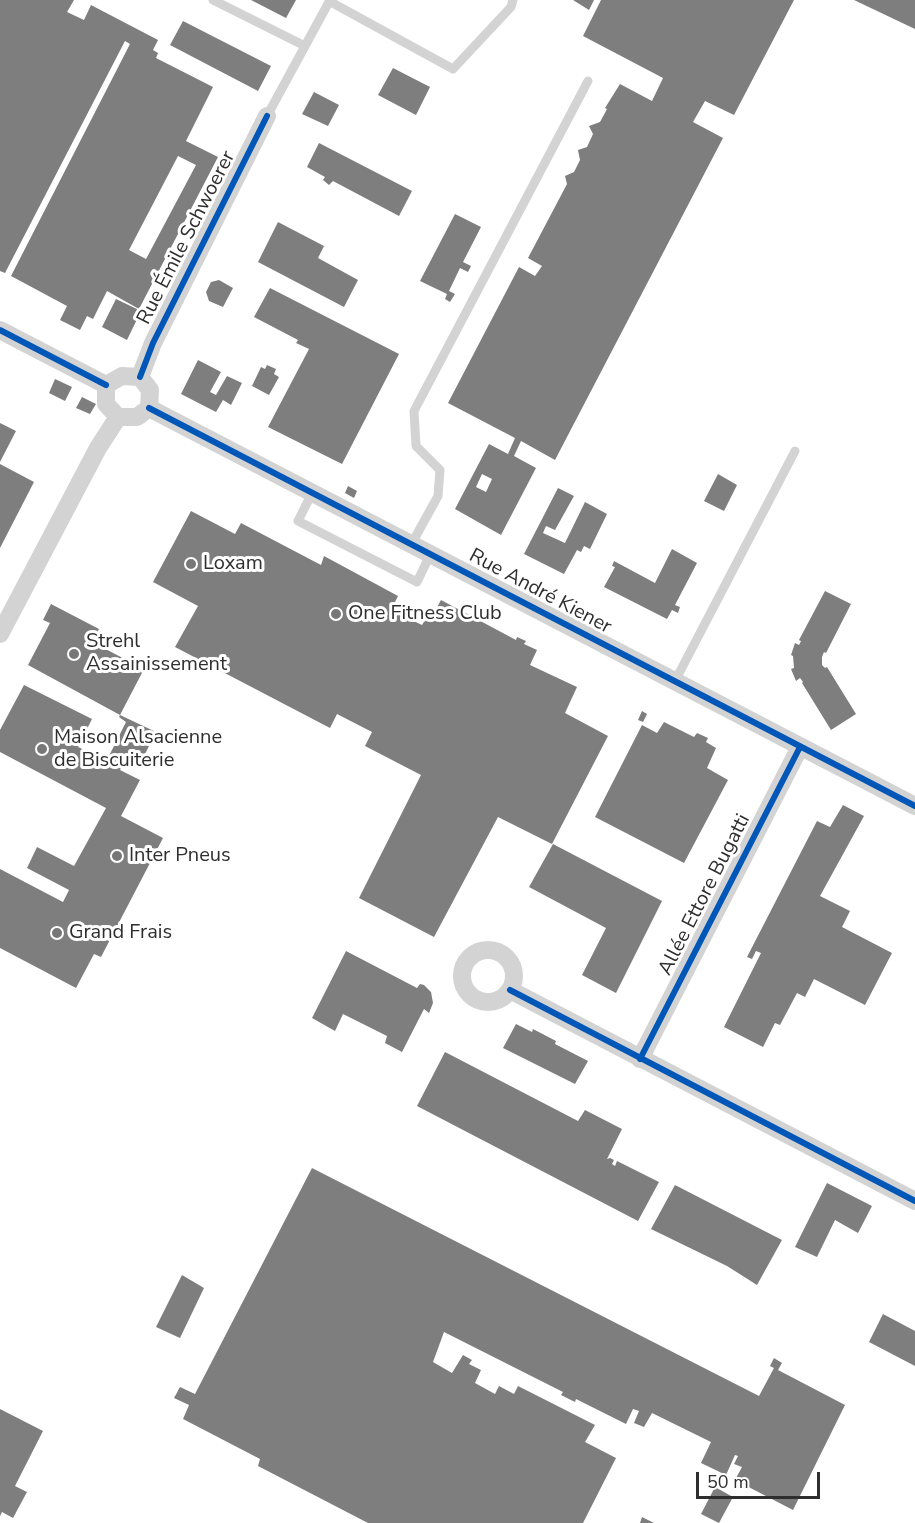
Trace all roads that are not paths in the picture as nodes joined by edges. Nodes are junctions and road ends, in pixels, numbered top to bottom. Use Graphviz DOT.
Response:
graph roads {
  1 [pos="213,0"];
  2 [pos="513,0"];
  3 [pos="329,1"];
  4 [pos="305,45"];
  5 [pos="588,81"];
  6 [pos="267,116"];
  7 [pos="0,330"];
  8 [pos="140,377"];
  9 [pos="106,385"];
  10 [pos="149,408"];
  11 [pos="118,417"];
  12 [pos="795,451"];
  13 [pos="313,491"];
  14 [pos="412,543"];
  15 [pos="431,553"];
  16 [pos="0,634"];
  17 [pos="675,681"];
  18 [pos="800,747"];
  19 [pos="915,806"];
  20 [pos="510,990"];
  21 [pos="640,1059"];
  22 [pos="915,1201"];
  1 -- 4 [label="lane"];
  2 -- 3 [label="lane"];
  3 -- 4 [label="lane"];
  4 -- 6 [label="lane"];
  5 -- 14 [label="lane"];
  6 -- 8 [label="street, Rue Émile Schwoerer"];
  7 -- 9 [label="street"];
  8 -- 9 [label="street"];
  8 -- 10 [label="street"];
  9 -- 11 [label="street"];
  10 -- 11 [label="street"];
  10 -- 13 [label="street, Rue André Kiener"];
  11 -- 16 [label="street"];
  12 -- 17 [label="lane"];
  13 -- 14 [label="street, Rue André Kiener"];
  13 -- 15 [label="lane"];
  14 -- 15 [label="street, Rue André Kiener"];
  15 -- 17 [label="street, Rue André Kiener"];
  17 -- 18 [label="street, Rue André Kiener"];
  18 -- 19 [label="street, Rue André Kiener"];
  18 -- 21 [label="street, Allée Ettore Bugatti"];
  20 -- 21 [label="street"];
  21 -- 22 [label="street"];
}
